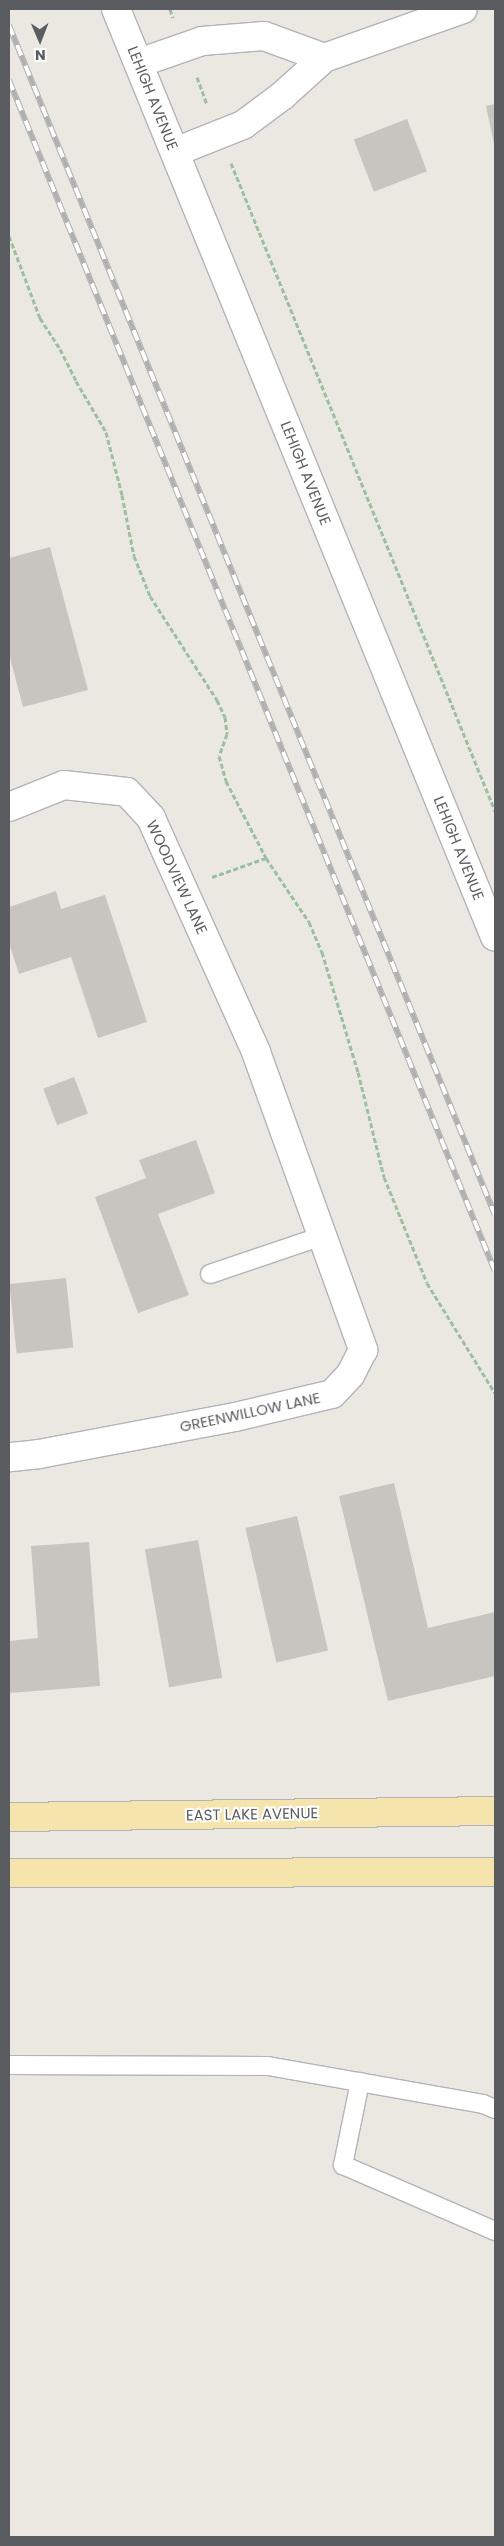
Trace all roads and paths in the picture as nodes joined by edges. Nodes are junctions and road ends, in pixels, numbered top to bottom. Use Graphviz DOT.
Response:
graph roads {
  1 [pos="116,9"];
  2 [pos="170,9"];
  3 [pos="462,9"];
  4 [pos="173,17"];
  5 [pos="324,58"];
  6 [pos="139,63"];
  7 [pos="193,68"];
  8 [pos="210,112"];
  9 [pos="175,152"];
  10 [pos="230,160"];
  11 [pos="9,236"];
  12 [pos="9,807"];
  13 [pos="495,811"];
  14 [pos="266,858"];
  15 [pos="182,888"];
  16 [pos="495,937"];
  17 [pos="256,1052"];
  18 [pos="322,1236"];
  19 [pos="210,1274"];
  20 [pos="495,1393"];
  21 [pos="9,1457"];
  22 [pos="495,1811"];
  23 [pos="9,1817"];
  24 [pos="495,1872"];
  25 [pos="9,1873"];
  26 [pos="9,2065"];
  27 [pos="360,2082"];
  28 [pos="495,2109"];
  29 [pos="495,2231"];
  1 -- 6 [label="street, LEHIGH AVENUE"];
  2 -- 4 [label="path"];
  3 -- 5 [label="street"];
  5 -- 6 [label="street"];
  5 -- 9 [label="street"];
  6 -- 9 [label="street, LEHIGH AVENUE"];
  7 -- 8 [label="path"];
  9 -- 16 [label="street, LEHIGH AVENUE"];
  10 -- 13 [label="path"];
  11 -- 14 [label="path"];
  12 -- 15 [label="street, WOODVIEW LANE"];
  14 -- 15 [label="path"];
  14 -- 20 [label="path"];
  15 -- 17 [label="street, WOODVIEW LANE"];
  17 -- 18 [label="street, GREENWILLOW LANE"];
  18 -- 19 [label="lane"];
  18 -- 21 [label="street, GREENWILLOW LANE"];
  22 -- 23 [label="main road, EAST LAKE AVENUE"];
  24 -- 25 [label="main road"];
  26 -- 27 [label="lane"];
  27 -- 28 [label="lane"];
  27 -- 29 [label="lane"];
}
